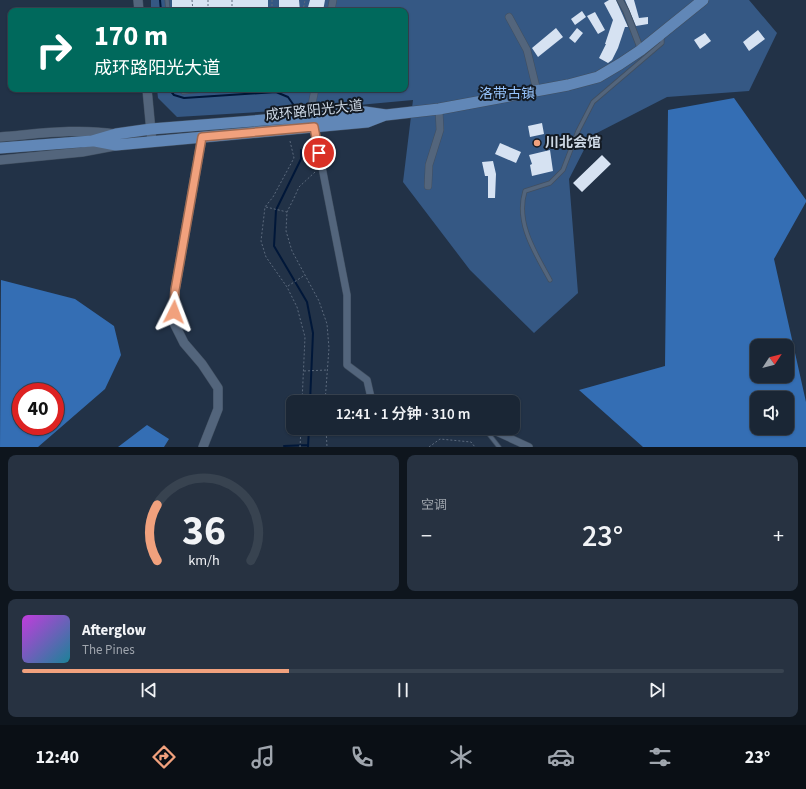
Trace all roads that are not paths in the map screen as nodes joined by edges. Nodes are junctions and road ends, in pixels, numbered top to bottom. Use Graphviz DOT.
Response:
graph roads {
  1 [pos="620,0"];
  2 [pos="703,0"];
  3 [pos="509,17"];
  4 [pos="662,33"];
  5 [pos="641,50"];
  6 [pos="537,91"];
  7 [pos="147,92"];
  8 [pos="314,92"];
  9 [pos="439,109"];
  10 [pos="313,121"];
  11 [pos="151,130"];
  12 [pos="116,134"];
  13 [pos="202,137"];
  14 [pos="0,138"];
  15 [pos="92,141"];
  16 [pos="152,142"];
  17 [pos="116,146"];
  18 [pos="0,148"];
  19 [pos="0,160"];
  20 [pos="428,186"];
  21 [pos="550,280"];
  22 [pos="370,395"];
  23 [pos="490,435"];
  24 [pos="503,435"];
  25 [pos="203,447"];
  26 [pos="499,447"];
  27 [pos="529,447"];
  1 -- 5 [label="street"];
  2 -- 4 [label="main road, 成环路阳光大道"];
  3 -- 6 [label="street"];
  4 -- 5 [label="main road, 成环路阳光大道"];
  4 -- 21 [label="lane"];
  5 -- 6 [label="main road, 成环路阳光大道"];
  6 -- 9 [label="main road, 成环路阳光大道"];
  7 -- 11 [label="street"];
  8 -- 10 [label="street"];
  9 -- 10 [label="main road, 成环路阳光大道"];
  9 -- 20 [label="street"];
  10 -- 11 [label="main road, 成环路阳光大道"];
  10 -- 13 [label="main road, 成环路阳光大道"];
  10 -- 22 [label="street"];
  11 -- 12 [label="main road, 成环路阳光大道"];
  11 -- 16 [label="street"];
  12 -- 14 [label="street"];
  12 -- 15 [label="main road, 成环路阳光大道"];
  13 -- 16 [label="main road, 成环路阳光大道"];
  13 -- 25 [label="street"];
  15 -- 17 [label="main road, 成环路阳光大道"];
  15 -- 18 [label="main road, 成环路阳光大道"];
  16 -- 17 [label="main road, 成环路阳光大道"];
  17 -- 19 [label="street"];
  23 -- 26 [label="lane"];
  24 -- 27 [label="street"];
}
